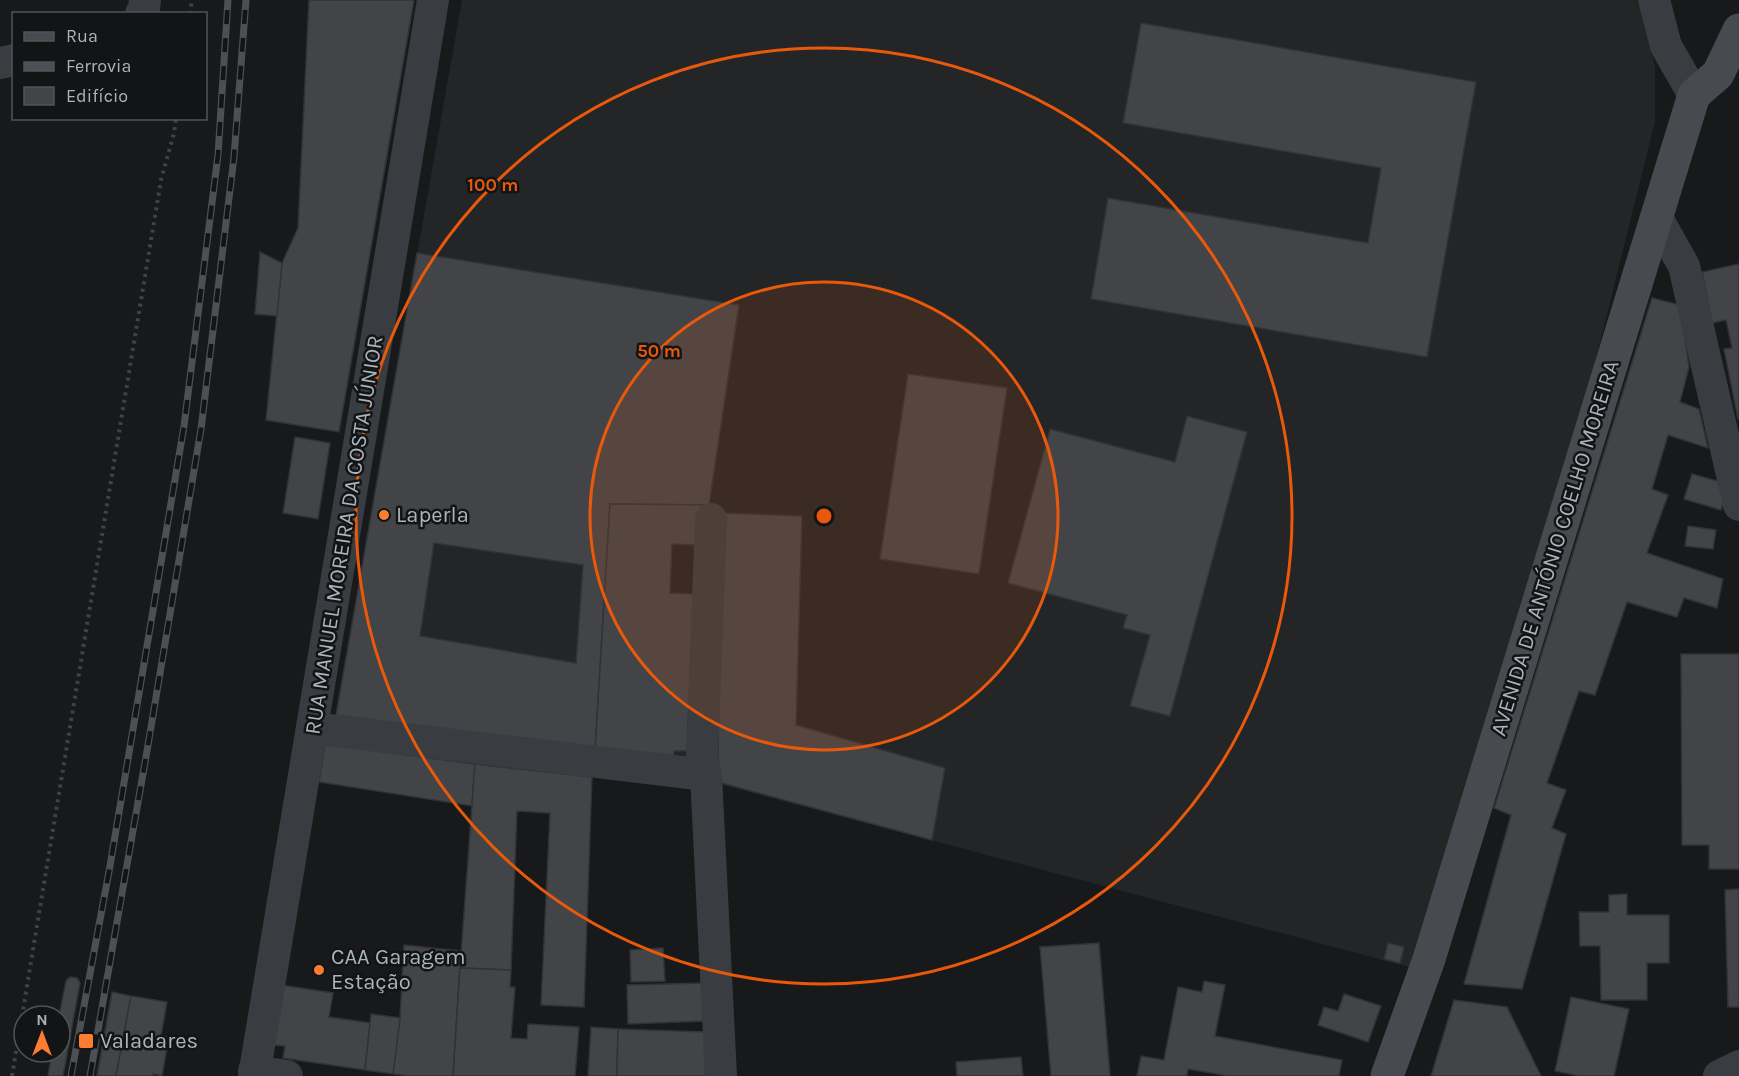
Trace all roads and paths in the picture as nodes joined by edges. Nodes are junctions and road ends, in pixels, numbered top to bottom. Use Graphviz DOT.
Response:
graph roads {
  1 [pos="433,0"];
  2 [pos="1654,0"];
  3 [pos="1739,30"];
  4 [pos="1694,95"];
  5 [pos="176,120"];
  6 [pos="1657,218"];
  7 [pos="1739,505"];
  8 [pos="711,519"];
  9 [pos="312,728"];
  10 [pos="706,775"];
  11 [pos="1739,1066"];
  12 [pos="254,1073"];
  13 [pos="12,1076"];
  14 [pos="287,1076"];
  15 [pos="721,1076"];
  16 [pos="1387,1076"];
  17 [pos="1719,1076"];
  1 -- 9 [label="street, RUA MANUEL MOREIRA DA COSTA JÚNIOR"];
  2 -- 4 [label="street"];
  3 -- 4 [label="main road"];
  4 -- 6 [label="main road, AVENIDA DE ANTÓNIO COELHO MOREIRA"];
  5 -- 13 [label="path"];
  6 -- 7 [label="street"];
  6 -- 16 [label="main road, AVENIDA DE ANTÓNIO COELHO MOREIRA"];
  8 -- 10 [label="street"];
  9 -- 10 [label="street"];
  9 -- 12 [label="street, RUA MANUEL MOREIRA DA COSTA JÚNIOR"];
  10 -- 15 [label="street"];
  11 -- 17 [label="street"];
  12 -- 14 [label="street"];
}
